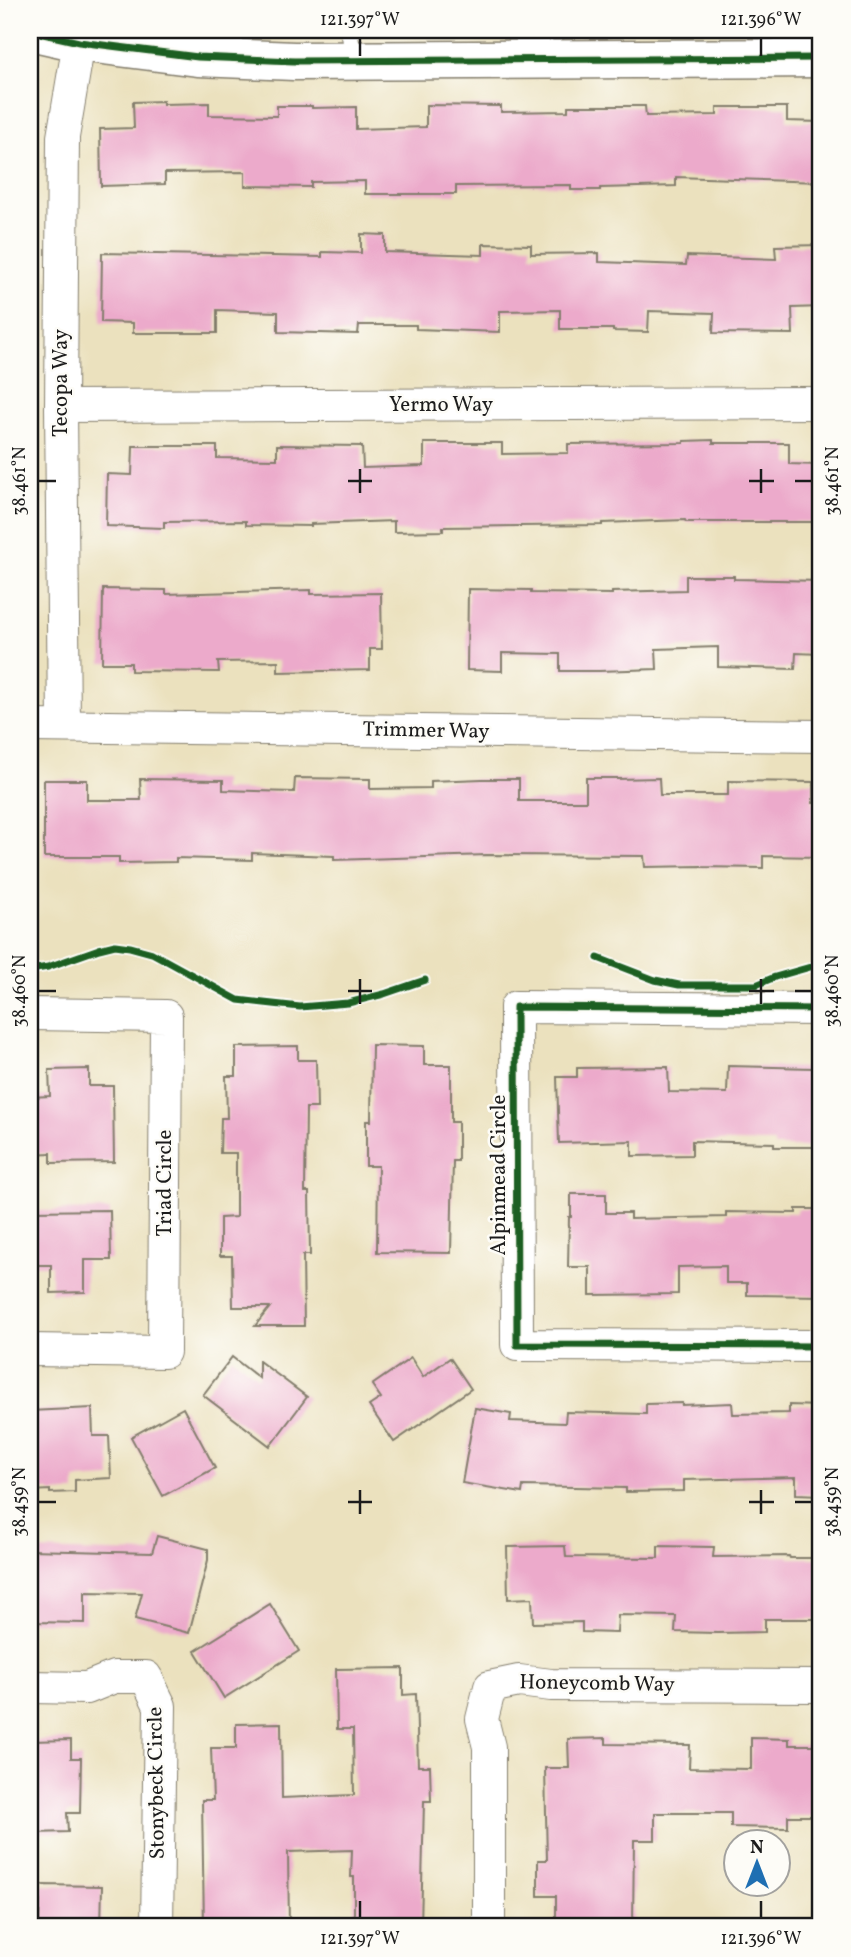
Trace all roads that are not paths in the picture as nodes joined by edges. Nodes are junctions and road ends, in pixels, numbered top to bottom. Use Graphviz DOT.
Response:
graph roads {
  1 [pos="30,31"];
  2 [pos="79,42"];
  3 [pos="351,45"];
  4 [pos="821,58"];
  5 [pos="821,403"];
  6 [pos="61,406"];
  7 [pos="30,726"];
  8 [pos="64,726"];
  9 [pos="821,736"];
  10 [pos="821,1009"];
  11 [pos="30,1014"];
  12 [pos="821,1346"];
  13 [pos="30,1350"];
  14 [pos="821,1686"];
  15 [pos="30,1687"];
  16 [pos="157,1927"];
  17 [pos="489,1927"];
  1 -- 2 [label="street"];
  2 -- 3 [label="street"];
  2 -- 6 [label="street, Tecopa Way"];
  3 -- 4 [label="street"];
  5 -- 6 [label="street, Yermo Way"];
  6 -- 8 [label="street, Tecopa Way"];
  7 -- 8 [label="street, Trimmer Way"];
  8 -- 9 [label="street, Trimmer Way"];
  10 -- 12 [label="street, Alpinmead Circle"];
  11 -- 13 [label="street, Triad Circle"];
  14 -- 17 [label="street, Honeycomb Way"];
  15 -- 16 [label="street, Stonybeck Circle"];
}
